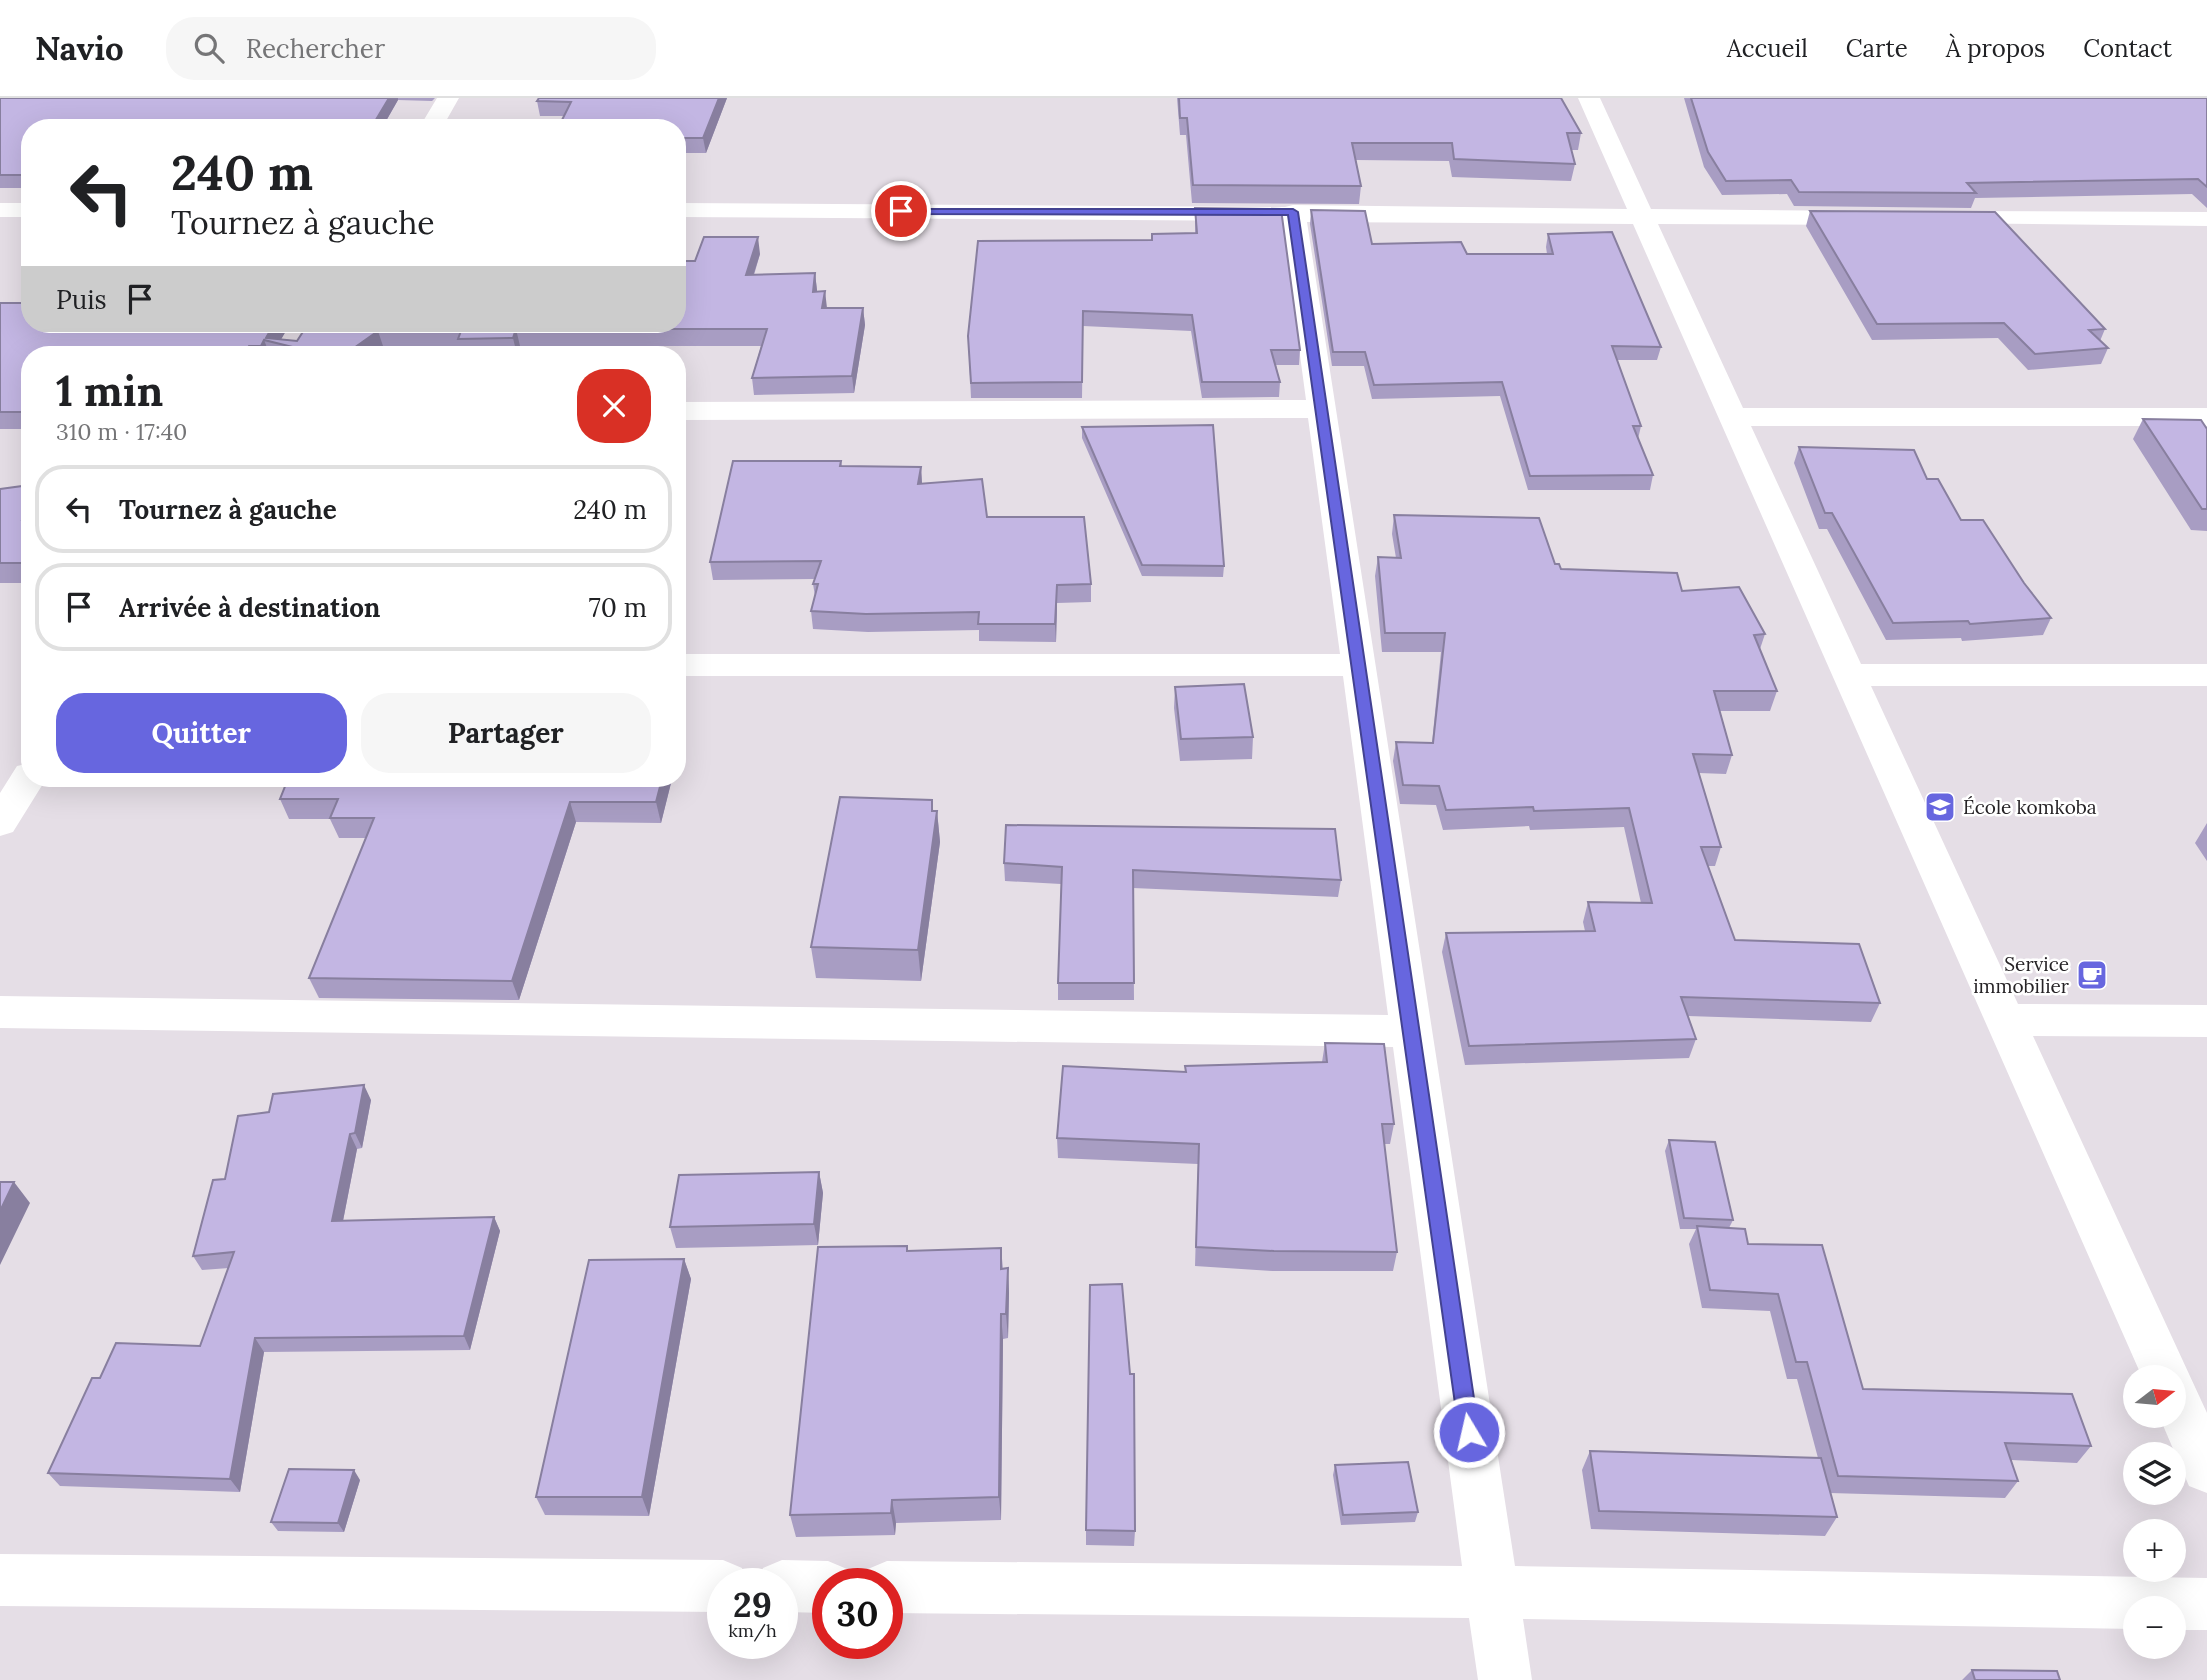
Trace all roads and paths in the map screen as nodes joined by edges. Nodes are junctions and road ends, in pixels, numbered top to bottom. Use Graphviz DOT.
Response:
graph roads {
  1 [pos="448,98"];
  2 [pos="1589,98"];
  3 [pos="435,119"];
  4 [pos="0,210"];
  5 [pos="21,210"];
  6 [pos="686,210"];
  7 [pos="1293,212"];
  8 [pos="1643,217"];
  9 [pos="1891,218"];
  10 [pos="1932,218"];
  11 [pos="2207,219"];
  12 [pos="1321,410"];
  13 [pos="686,411"];
  14 [pos="1733,417"];
  15 [pos="2207,417"];
  16 [pos="686,665"];
  17 [pos="1358,665"];
  18 [pos="1849,675"];
  19 [pos="2207,676"];
  20 [pos="22,787"];
  21 [pos="0,823"];
  22 [pos="0,1012"];
  23 [pos="2005,1020"];
  24 [pos="2207,1021"];
  25 [pos="1410,1031"];
  26 [pos="2161,1365"];
  27 [pos="2186,1421"];
  28 [pos="2207,1469"];
  29 [pos="0,1580"];
  30 [pos="707,1586"];
  31 [pos="903,1587"];
  32 [pos="1492,1592"];
  33 [pos="2207,1604"];
  34 [pos="1505,1680"];
  1 -- 3 [label="street"];
  2 -- 8 [label="street"];
  4 -- 5 [label="street"];
  6 -- 7 [label="street"];
  7 -- 8 [label="street"];
  7 -- 12 [label="street"];
  8 -- 9 [label="street"];
  8 -- 14 [label="street"];
  10 -- 11 [label="street"];
  12 -- 13 [label="street"];
  12 -- 17 [label="street"];
  14 -- 15 [label="street"];
  14 -- 18 [label="street"];
  16 -- 17 [label="street"];
  17 -- 25 [label="street"];
  18 -- 19 [label="street"];
  18 -- 23 [label="street"];
  20 -- 21 [label="street"];
  22 -- 25 [label="street"];
  23 -- 24 [label="street"];
  23 -- 26 [label="street"];
  25 -- 32 [label="street"];
  27 -- 28 [label="street"];
  29 -- 30 [label="street"];
  31 -- 32 [label="street"];
  32 -- 33 [label="street"];
  32 -- 34 [label="street"];
}
